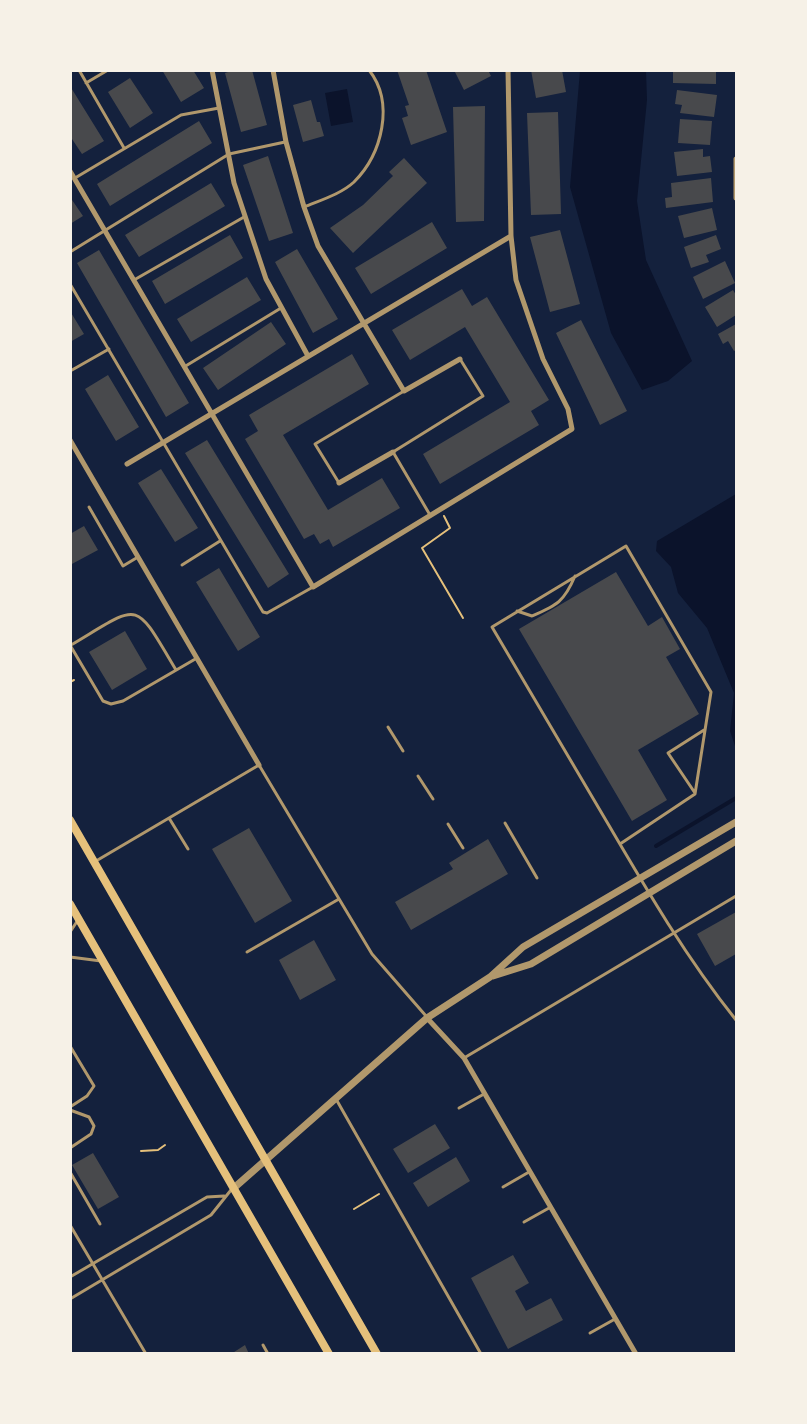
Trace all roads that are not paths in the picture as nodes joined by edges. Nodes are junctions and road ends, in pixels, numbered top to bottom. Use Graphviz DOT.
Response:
graph roads {
  1 [pos="79,70"];
  2 [pos="108,70"];
  3 [pos="212,70"];
  4 [pos="273,70"];
  5 [pos="369,70"];
  6 [pos="508,70"];
  7 [pos="86,83"];
  8 [pos="219,108"];
  9 [pos="286,142"];
  10 [pos="124,148"];
  11 [pos="229,154"];
  12 [pos="736,159"];
  13 [pos="70,171"];
  14 [pos="75,178"];
  15 [pos="736,198"];
  16 [pos="304,207"];
  17 [pos="245,217"];
  18 [pos="106,231"];
  19 [pos="511,236"];
  20 [pos="70,252"];
  21 [pos="134,280"];
  22 [pos="70,284"];
  23 [pos="282,307"];
  24 [pos="363,323"];
  25 [pos="109,349"];
  26 [pos="308,356"];
  27 [pos="460,359"];
  28 [pos="184,368"];
  29 [pos="72,370"];
  30 [pos="404,391"];
  31 [pos="210,414"];
  32 [pos="70,440"];
  33 [pos="162,442"];
  34 [pos="393,452"];
  35 [pos="128,464"];
  36 [pos="339,483"];
  37 [pos="89,507"];
  38 [pos="430,515"];
  39 [pos="220,541"];
  40 [pos="138,557"];
  41 [pos="182,565"];
  42 [pos="576,574"];
  43 [pos="313,587"];
  44 [pos="516,611"];
  45 [pos="70,645"];
  46 [pos="197,658"];
  47 [pos="176,670"];
  48 [pos="388,727"];
  49 [pos="704,730"];
  50 [pos="403,751"];
  51 [pos="259,765"];
  52 [pos="418,776"];
  53 [pos="695,794"];
  54 [pos="433,799"];
  55 [pos="170,818"];
  56 [pos="70,820"];
  57 [pos="736,822"];
  58 [pos="448,824"];
  59 [pos="505,824"];
  60 [pos="736,841"];
  61 [pos="620,844"];
  62 [pos="463,848"];
  63 [pos="188,849"];
  64 [pos="95,862"];
  65 [pos="537,878"];
  66 [pos="640,878"];
  67 [pos="648,892"];
  68 [pos="736,896"];
  69 [pos="339,899"];
  70 [pos="70,904"];
  71 [pos="79,918"];
  72 [pos="70,932"];
  73 [pos="672,933"];
  74 [pos="247,952"];
  75 [pos="70,957"];
  76 [pos="105,962"];
  77 [pos="490,977"];
  78 [pos="427,1018"];
  79 [pos="736,1020"];
  80 [pos="70,1046"];
  81 [pos="464,1058"];
  82 [pos="484,1094"];
  83 [pos="336,1099"];
  84 [pos="70,1108"];
  85 [pos="459,1108"];
  86 [pos="70,1148"];
  87 [pos="266,1159"];
  88 [pos="70,1172"];
  89 [pos="529,1172"];
  90 [pos="503,1186"];
  91 [pos="235,1187"];
  92 [pos="224,1196"];
  93 [pos="549,1208"];
  94 [pos="524,1222"];
  95 [pos="100,1224"];
  96 [pos="70,1226"];
  97 [pos="93,1263"];
  98 [pos="70,1277"];
  99 [pos="103,1280"];
  100 [pos="70,1299"];
  101 [pos="615,1319"];
  102 [pos="590,1333"];
  103 [pos="263,1345"];
  104 [pos="146,1353"];
  105 [pos="268,1353"];
  106 [pos="329,1353"];
  107 [pos="377,1353"];
  108 [pos="481,1353"];
  109 [pos="636,1353"];
  1 -- 7 [label="lane"];
  2 -- 7 [label="lane"];
  3 -- 8 [label="street"];
  4 -- 9 [label="street"];
  5 -- 16 [label="lane"];
  6 -- 19 [label="street"];
  7 -- 10 [label="lane"];
  8 -- 10 [label="lane"];
  8 -- 11 [label="street"];
  9 -- 11 [label="lane"];
  9 -- 16 [label="street"];
  10 -- 14 [label="lane"];
  11 -- 17 [label="street"];
  11 -- 18 [label="lane"];
  12 -- 15 [label="street"];
  13 -- 14 [label="street"];
  14 -- 18 [label="street"];
  16 -- 24 [label="street"];
  17 -- 21 [label="lane"];
  17 -- 23 [label="street"];
  18 -- 20 [label="lane"];
  18 -- 21 [label="street"];
  19 -- 24 [label="street"];
  19 -- 38 [label="street"];
  21 -- 28 [label="street"];
  22 -- 25 [label="lane"];
  23 -- 26 [label="street"];
  23 -- 28 [label="lane"];
  24 -- 26 [label="street"];
  24 -- 30 [label="street"];
  25 -- 29 [label="lane"];
  25 -- 33 [label="lane"];
  26 -- 31 [label="street"];
  27 -- 30 [label="street"];
  27 -- 34 [label="lane"];
  28 -- 31 [label="street"];
  30 -- 36 [label="lane"];
  31 -- 33 [label="street"];
  31 -- 43 [label="street"];
  32 -- 40 [label="street"];
  33 -- 35 [label="street"];
  33 -- 39 [label="lane"];
  34 -- 36 [label="street"];
  34 -- 38 [label="lane"];
  37 -- 40 [label="lane"];
  38 -- 43 [label="street"];
  39 -- 41 [label="lane"];
  39 -- 43 [label="lane"];
  40 -- 46 [label="street"];
  42 -- 44 [label="lane"];
  42 -- 44 [label="lane"];
  42 -- 49 [label="lane"];
  44 -- 61 [label="lane"];
  45 -- 47 [label="lane"];
  45 -- 47 [label="lane"];
  46 -- 47 [label="lane"];
  46 -- 51 [label="street"];
  48 -- 50 [label="lane"];
  49 -- 53 [label="lane"];
  49 -- 53 [label="lane"];
  51 -- 55 [label="lane"];
  51 -- 69 [label="lane"];
  52 -- 54 [label="lane"];
  53 -- 61 [label="lane"];
  55 -- 63 [label="lane"];
  55 -- 64 [label="lane"];
  56 -- 64 [label="main road"];
  57 -- 66 [label="street"];
  58 -- 62 [label="lane"];
  59 -- 65 [label="lane"];
  60 -- 67 [label="street"];
  61 -- 66 [label="lane"];
  64 -- 87 [label="main road"];
  66 -- 67 [label="lane"];
  66 -- 77 [label="street"];
  67 -- 73 [label="lane"];
  67 -- 77 [label="street"];
  68 -- 73 [label="lane"];
  69 -- 74 [label="lane"];
  69 -- 78 [label="lane"];
  70 -- 71 [label="main road"];
  71 -- 72 [label="lane"];
  71 -- 76 [label="main road"];
  73 -- 79 [label="lane"];
  73 -- 81 [label="lane"];
  75 -- 76 [label="lane"];
  76 -- 91 [label="main road"];
  77 -- 78 [label="street"];
  78 -- 81 [label="street"];
  78 -- 83 [label="street"];
  80 -- 84 [label="lane"];
  81 -- 82 [label="street"];
  82 -- 85 [label="lane"];
  82 -- 89 [label="street"];
  83 -- 87 [label="street"];
  83 -- 108 [label="lane"];
  84 -- 86 [label="lane"];
  87 -- 91 [label="street"];
  87 -- 107 [label="main road"];
  88 -- 95 [label="lane"];
  89 -- 90 [label="lane"];
  89 -- 93 [label="street"];
  91 -- 92 [label="lane"];
  91 -- 106 [label="main road"];
  92 -- 97 [label="lane"];
  92 -- 99 [label="lane"];
  93 -- 94 [label="lane"];
  93 -- 101 [label="street"];
  96 -- 97 [label="lane"];
  97 -- 98 [label="lane"];
  97 -- 99 [label="lane"];
  99 -- 100 [label="lane"];
  99 -- 104 [label="lane"];
  101 -- 102 [label="lane"];
  101 -- 109 [label="street"];
  103 -- 105 [label="lane"];
}
